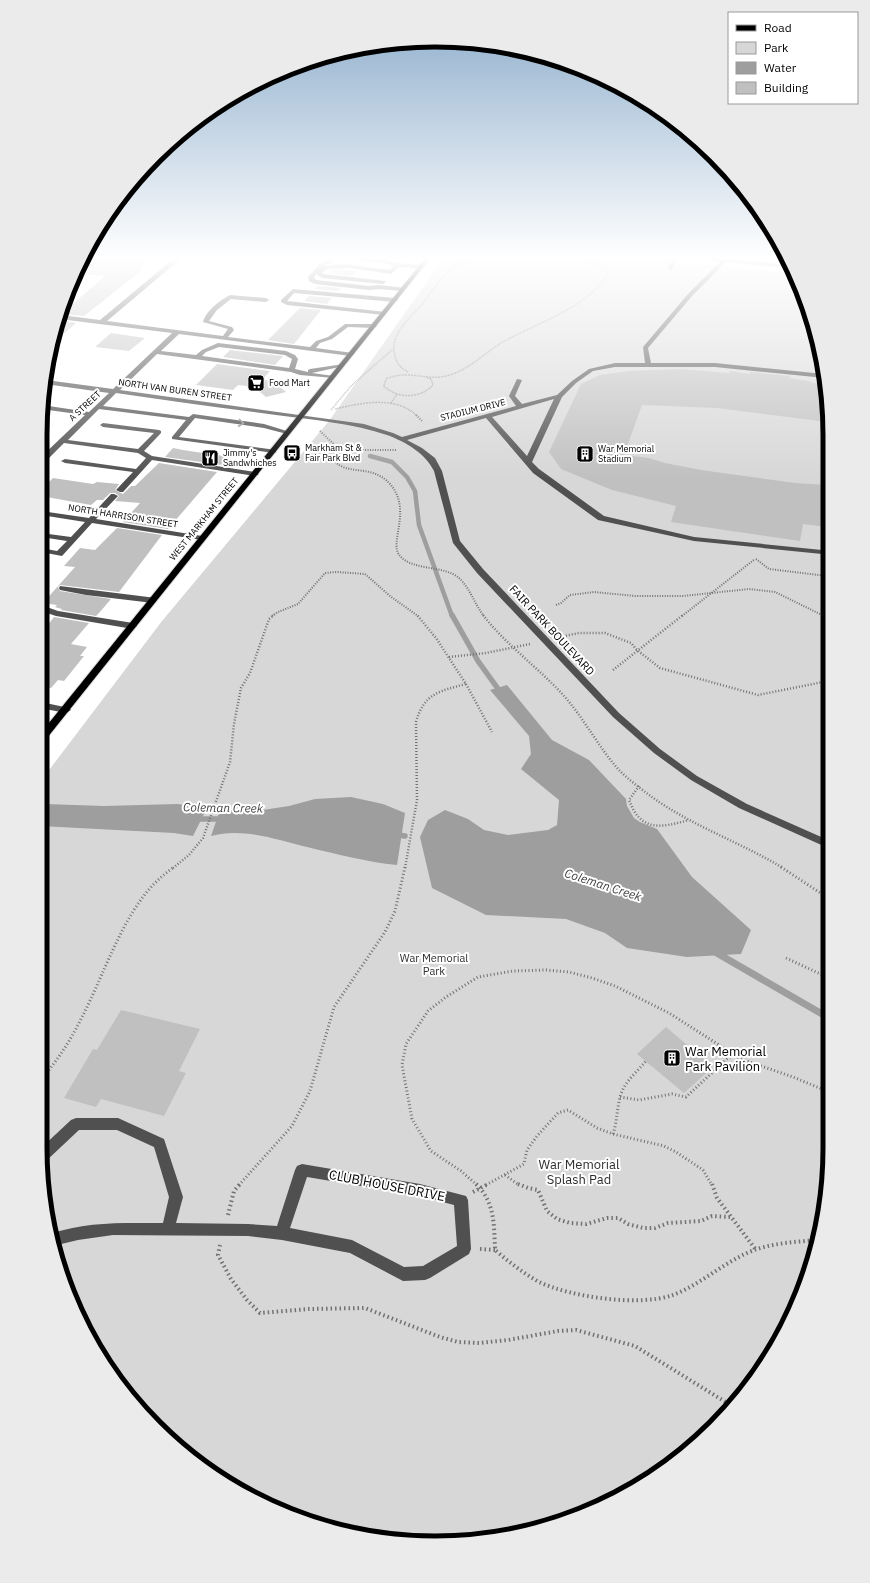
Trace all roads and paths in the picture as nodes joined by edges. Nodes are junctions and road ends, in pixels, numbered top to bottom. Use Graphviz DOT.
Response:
graph roads {
  1 [pos="161,330"];
  2 [pos="231,330"];
  3 [pos="341,330"];
  4 [pos="371,330"];
  5 [pos="400,330"];
  6 [pos="526,330"];
  7 [pos="660,330"];
  8 [pos="177,332"];
  9 [pos="224,338"];
  10 [pos="394,348"];
  11 [pos="312,349"];
  12 [pos="156,352"];
  13 [pos="351,354"];
  14 [pos="197,358"];
  15 [pos="648,364"];
  16 [pos="342,365"];
  17 [pos="292,370"];
  18 [pos="300,373"];
  19 [pos="412,374"];
  20 [pos="819,375"];
  21 [pos="332,377"];
  22 [pos="426,377"];
  23 [pos="519,380"];
  24 [pos="50,383"];
  25 [pos="114,391"];
  26 [pos="397,394"];
  27 [pos="559,396"];
  28 [pos="391,403"];
  29 [pos="213,405"];
  30 [pos="97,407"];
  31 [pos="520,407"];
  32 [pos="48,408"];
  33 [pos="91,414"];
  34 [pos="487,415"];
  35 [pos="302,416"];
  36 [pos="202,418"];
  37 [pos="191,419"];
  38 [pos="103,425"];
  39 [pos="427,426"];
  40 [pos="316,427"];
  41 [pos="287,432"];
  42 [pos="401,439"];
  43 [pos="62,441"];
  44 [pos="340,450"];
  45 [pos="140,451"];
  46 [pos="274,451"];
  47 [pos="402,451"];
  48 [pos="47,455"];
  49 [pos="150,458"];
  50 [pos="65,461"];
  51 [pos="528,462"];
  52 [pos="138,472"];
  53 [pos="255,474"];
  54 [pos="120,490"];
  55 [pos="114,496"];
  56 [pos="47,514"];
  57 [pos="91,521"];
  58 [pos="47,536"];
  59 [pos="202,538"];
  60 [pos="73,540"];
  61 [pos="47,551"];
  62 [pos="823,552"];
  63 [pos="751,555"];
  64 [pos="755,559"];
  65 [pos="823,576"];
  66 [pos="63,588"];
  67 [pos="712,593"];
  68 [pos="153,600"];
  69 [pos="556,605"];
  70 [pos="47,610"];
  71 [pos="823,616"];
  72 [pos="133,626"];
  73 [pos="560,637"];
  74 [pos="533,644"];
  75 [pos="511,648"];
  76 [pos="637,650"];
  77 [pos="449,657"];
  78 [pos="613,670"];
  79 [pos="823,682"];
  80 [pos="466,684"];
  81 [pos="47,706"];
  82 [pos="66,710"];
  83 [pos="492,732"];
  84 [pos="47,733"];
  85 [pos="639,786"];
  86 [pos="689,820"];
  87 [pos="823,842"];
  88 [pos="823,895"];
  89 [pos="786,958"];
  90 [pos="823,976"];
  91 [pos="734,1055"];
  92 [pos="646,1062"];
  93 [pos="47,1071"];
  94 [pos="823,1090"];
  95 [pos="620,1096"];
  96 [pos="613,1134"];
  97 [pos="47,1151"];
  98 [pos="505,1175"];
  99 [pos="480,1188"];
  100 [pos="730,1217"];
  101 [pos="168,1229"];
  102 [pos="224,1230"];
  103 [pos="282,1233"];
  104 [pos="58,1238"];
  105 [pos="812,1241"];
  106 [pos="756,1250"];
  107 [pos="728,1403"];
  1 -- 8 [label="street"];
  2 -- 9 [label="street"];
  3 -- 11 [label="street"];
  4 -- 13 [label="main road, WEST MARKHAM STREET"];
  5 -- 10 [label="path"];
  6 -- 22 [label="path"];
  7 -- 15 [label="street"];
  8 -- 9 [label="street"];
  8 -- 12 [label="street, A STREET"];
  9 -- 11 [label="street"];
  10 -- 19 [label="path"];
  10 -- 28 [label="path"];
  11 -- 13 [label="street"];
  12 -- 14 [label="street"];
  12 -- 25 [label="street, A STREET"];
  13 -- 16 [label="main road, WEST MARKHAM STREET"];
  14 -- 17 [label="street"];
  14 -- 17 [label="street"];
  15 -- 20 [label="street"];
  15 -- 27 [label="street"];
  16 -- 18 [label="street"];
  16 -- 21 [label="main road, WEST MARKHAM STREET"];
  17 -- 18 [label="street"];
  18 -- 21 [label="street"];
  19 -- 22 [label="path"];
  19 -- 26 [label="path"];
  21 -- 35 [label="main road, WEST MARKHAM STREET"];
  22 -- 26 [label="path"];
  23 -- 31 [label="street, STADIUM DRIVE"];
  24 -- 25 [label="street, NORTH VAN BUREN STREET"];
  25 -- 29 [label="street, NORTH VAN BUREN STREET"];
  25 -- 30 [label="street, A STREET"];
  26 -- 28 [label="path"];
  27 -- 31 [label="street"];
  27 -- 51 [label="street"];
  28 -- 39 [label="path"];
  29 -- 35 [label="street, NORTH VAN BUREN STREET"];
  29 -- 36 [label="street"];
  30 -- 33 [label="street, A STREET"];
  30 -- 37 [label="street"];
  31 -- 34 [label="street, STADIUM DRIVE"];
  32 -- 33 [label="street"];
  33 -- 43 [label="street, A STREET"];
  34 -- 42 [label="street, STADIUM DRIVE"];
  34 -- 51 [label="street"];
  35 -- 41 [label="main road, WEST MARKHAM STREET"];
  35 -- 42 [label="street, FAIR PARK BOULEVARD"];
  36 -- 37 [label="street"];
  36 -- 41 [label="street, one-way"];
  37 -- 46 [label="street"];
  38 -- 45 [label="street"];
  40 -- 44 [label="path"];
  41 -- 46 [label="main road, WEST MARKHAM STREET"];
  42 -- 87 [label="street, FAIR PARK BOULEVARD"];
  43 -- 45 [label="street"];
  43 -- 48 [label="street, A STREET"];
  44 -- 47 [label="path"];
  44 -- 75 [label="path"];
  45 -- 49 [label="street"];
  46 -- 53 [label="main road, WEST MARKHAM STREET"];
  49 -- 52 [label="street"];
  49 -- 53 [label="street"];
  50 -- 52 [label="street"];
  51 -- 62 [label="street"];
  52 -- 54 [label="street"];
  53 -- 59 [label="main road, WEST MARKHAM STREET"];
  55 -- 57 [label="street"];
  56 -- 57 [label="street, NORTH HARRISON STREET"];
  57 -- 59 [label="street, NORTH HARRISON STREET"];
  57 -- 60 [label="street"];
  58 -- 60 [label="street"];
  59 -- 68 [label="main road, WEST MARKHAM STREET"];
  60 -- 61 [label="street"];
  63 -- 64 [label="path"];
  64 -- 65 [label="path"];
  64 -- 67 [label="path"];
  66 -- 68 [label="street"];
  67 -- 69 [label="path"];
  67 -- 71 [label="path"];
  67 -- 76 [label="path"];
  68 -- 72 [label="main road, WEST MARKHAM STREET"];
  70 -- 72 [label="street"];
  72 -- 82 [label="main road, WEST MARKHAM STREET"];
  73 -- 76 [label="path"];
  74 -- 75 [label="path"];
  75 -- 77 [label="path"];
  75 -- 85 [label="path"];
  76 -- 78 [label="path"];
  76 -- 79 [label="path"];
  77 -- 80 [label="path"];
  77 -- 93 [label="path"];
  80 -- 83 [label="path"];
  80 -- 102 [label="path"];
  81 -- 82 [label="street"];
  82 -- 84 [label="main road, WEST MARKHAM STREET"];
  85 -- 86 [label="path"];
  85 -- 86 [label="path"];
  86 -- 88 [label="path"];
  89 -- 90 [label="path"];
  91 -- 94 [label="path"];
  91 -- 95 [label="path"];
  91 -- 99 [label="path"];
  92 -- 95 [label="path"];
  95 -- 96 [label="path"];
  96 -- 98 [label="path"];
  96 -- 100 [label="path"];
  97 -- 101 [label="street"];
  98 -- 99 [label="path"];
  98 -- 100 [label="path"];
  99 -- 106 [label="path"];
  100 -- 106 [label="path"];
  101 -- 102 [label="street, CLUB HOUSE DRIVE"];
  101 -- 104 [label="street, CLUB HOUSE DRIVE"];
  102 -- 103 [label="street, CLUB HOUSE DRIVE"];
  102 -- 107 [label="path"];
  103 -- 103 [label="street, CLUB HOUSE DRIVE"];
  105 -- 106 [label="path"];
}
